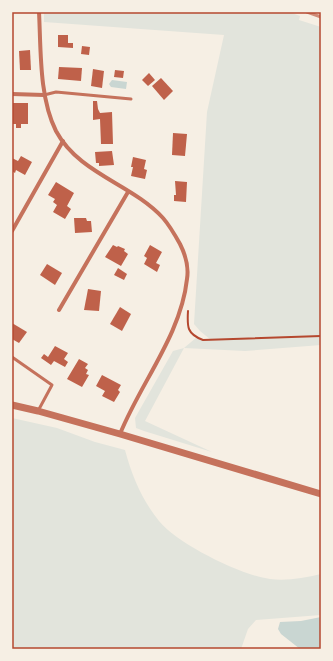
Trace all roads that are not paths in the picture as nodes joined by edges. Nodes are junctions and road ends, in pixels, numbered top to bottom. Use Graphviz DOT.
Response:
graph roads {
  1 [pos="39,12"];
  2 [pos="12,94"];
  3 [pos="44,94"];
  4 [pos="132,99"];
  5 [pos="63,141"];
  6 [pos="128,192"];
  7 [pos="12,231"];
  8 [pos="59,310"];
  9 [pos="12,357"];
  10 [pos="12,405"];
  11 [pos="38,411"];
  12 [pos="120,434"];
  13 [pos="321,494"];
  1 -- 3 [label="street"];
  2 -- 3 [label="street"];
  3 -- 4 [label="lane"];
  3 -- 5 [label="street"];
  5 -- 6 [label="street"];
  5 -- 7 [label="street"];
  6 -- 8 [label="street"];
  6 -- 12 [label="street"];
  9 -- 11 [label="lane"];
  10 -- 11 [label="street"];
  11 -- 12 [label="street"];
  12 -- 13 [label="street"];
}
